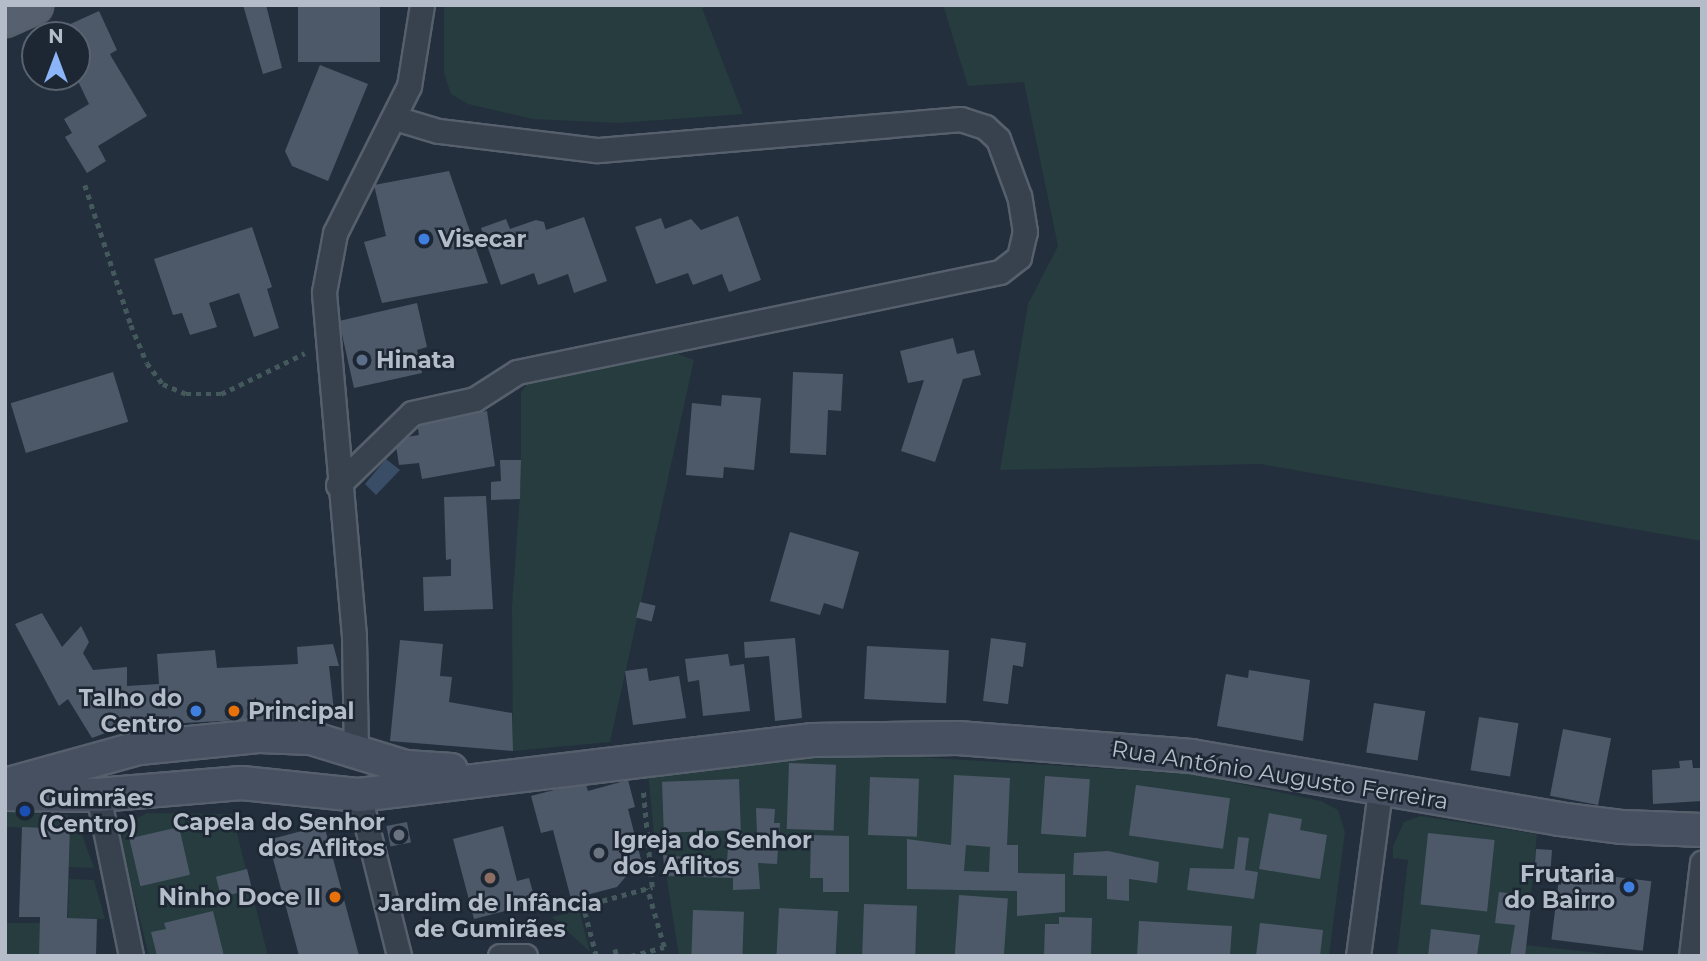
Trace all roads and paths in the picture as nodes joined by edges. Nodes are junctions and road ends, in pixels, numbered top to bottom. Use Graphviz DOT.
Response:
graph roads {
  1 [pos="34,5"];
  2 [pos="422,5"];
  3 [pos="5,18"];
  4 [pos="395,118"];
  5 [pos="85,185"];
  6 [pos="327,350"];
  7 [pos="338,485"];
  8 [pos="356,753"];
  9 [pos="92,761"];
  10 [pos="640,761"];
  11 [pos="565,771"];
  12 [pos="5,785"];
  13 [pos="1380,791"];
  14 [pos="5,794"];
  15 [pos="98,795"];
  16 [pos="350,795"];
  17 [pos="1702,830"];
  18 [pos="1702,863"];
  19 [pos="648,888"];
  20 [pos="615,949"];
  21 [pos="131,956"];
  22 [pos="399,956"];
  23 [pos="500,956"];
  24 [pos="525,956"];
  25 [pos="596,956"];
  26 [pos="617,956"];
  27 [pos="631,956"];
  28 [pos="1358,956"];
  29 [pos="1691,956"];
  1 -- 3 [label="main road"];
  2 -- 4 [label="street"];
  4 -- 6 [label="street"];
  4 -- 7 [label="street"];
  5 -- 6 [label="path"];
  6 -- 7 [label="street"];
  7 -- 8 [label="street"];
  8 -- 9 [label="street, Rua António Augusto Ferreira"];
  8 -- 11 [label="street, Rua António Augusto Ferreira"];
  8 -- 16 [label="street"];
  9 -- 12 [label="street, Rua António Augusto Ferreira"];
  9 -- 15 [label="street"];
  10 -- 11 [label="street, Rua António Augusto Ferreira"];
  10 -- 13 [label="street, Rua António Augusto Ferreira"];
  10 -- 19 [label="path"];
  11 -- 16 [label="street, Rua António Augusto Ferreira"];
  13 -- 17 [label="street, Rua António Augusto Ferreira"];
  13 -- 28 [label="street"];
  14 -- 15 [label="street, Rua António Augusto Ferreira"];
  15 -- 16 [label="street, Rua António Augusto Ferreira"];
  15 -- 21 [label="street"];
  16 -- 22 [label="street"];
  18 -- 29 [label="street"];
  19 -- 25 [label="path"];
  19 -- 27 [label="path"];
  20 -- 26 [label="path"];
  23 -- 24 [label="street"];
}
